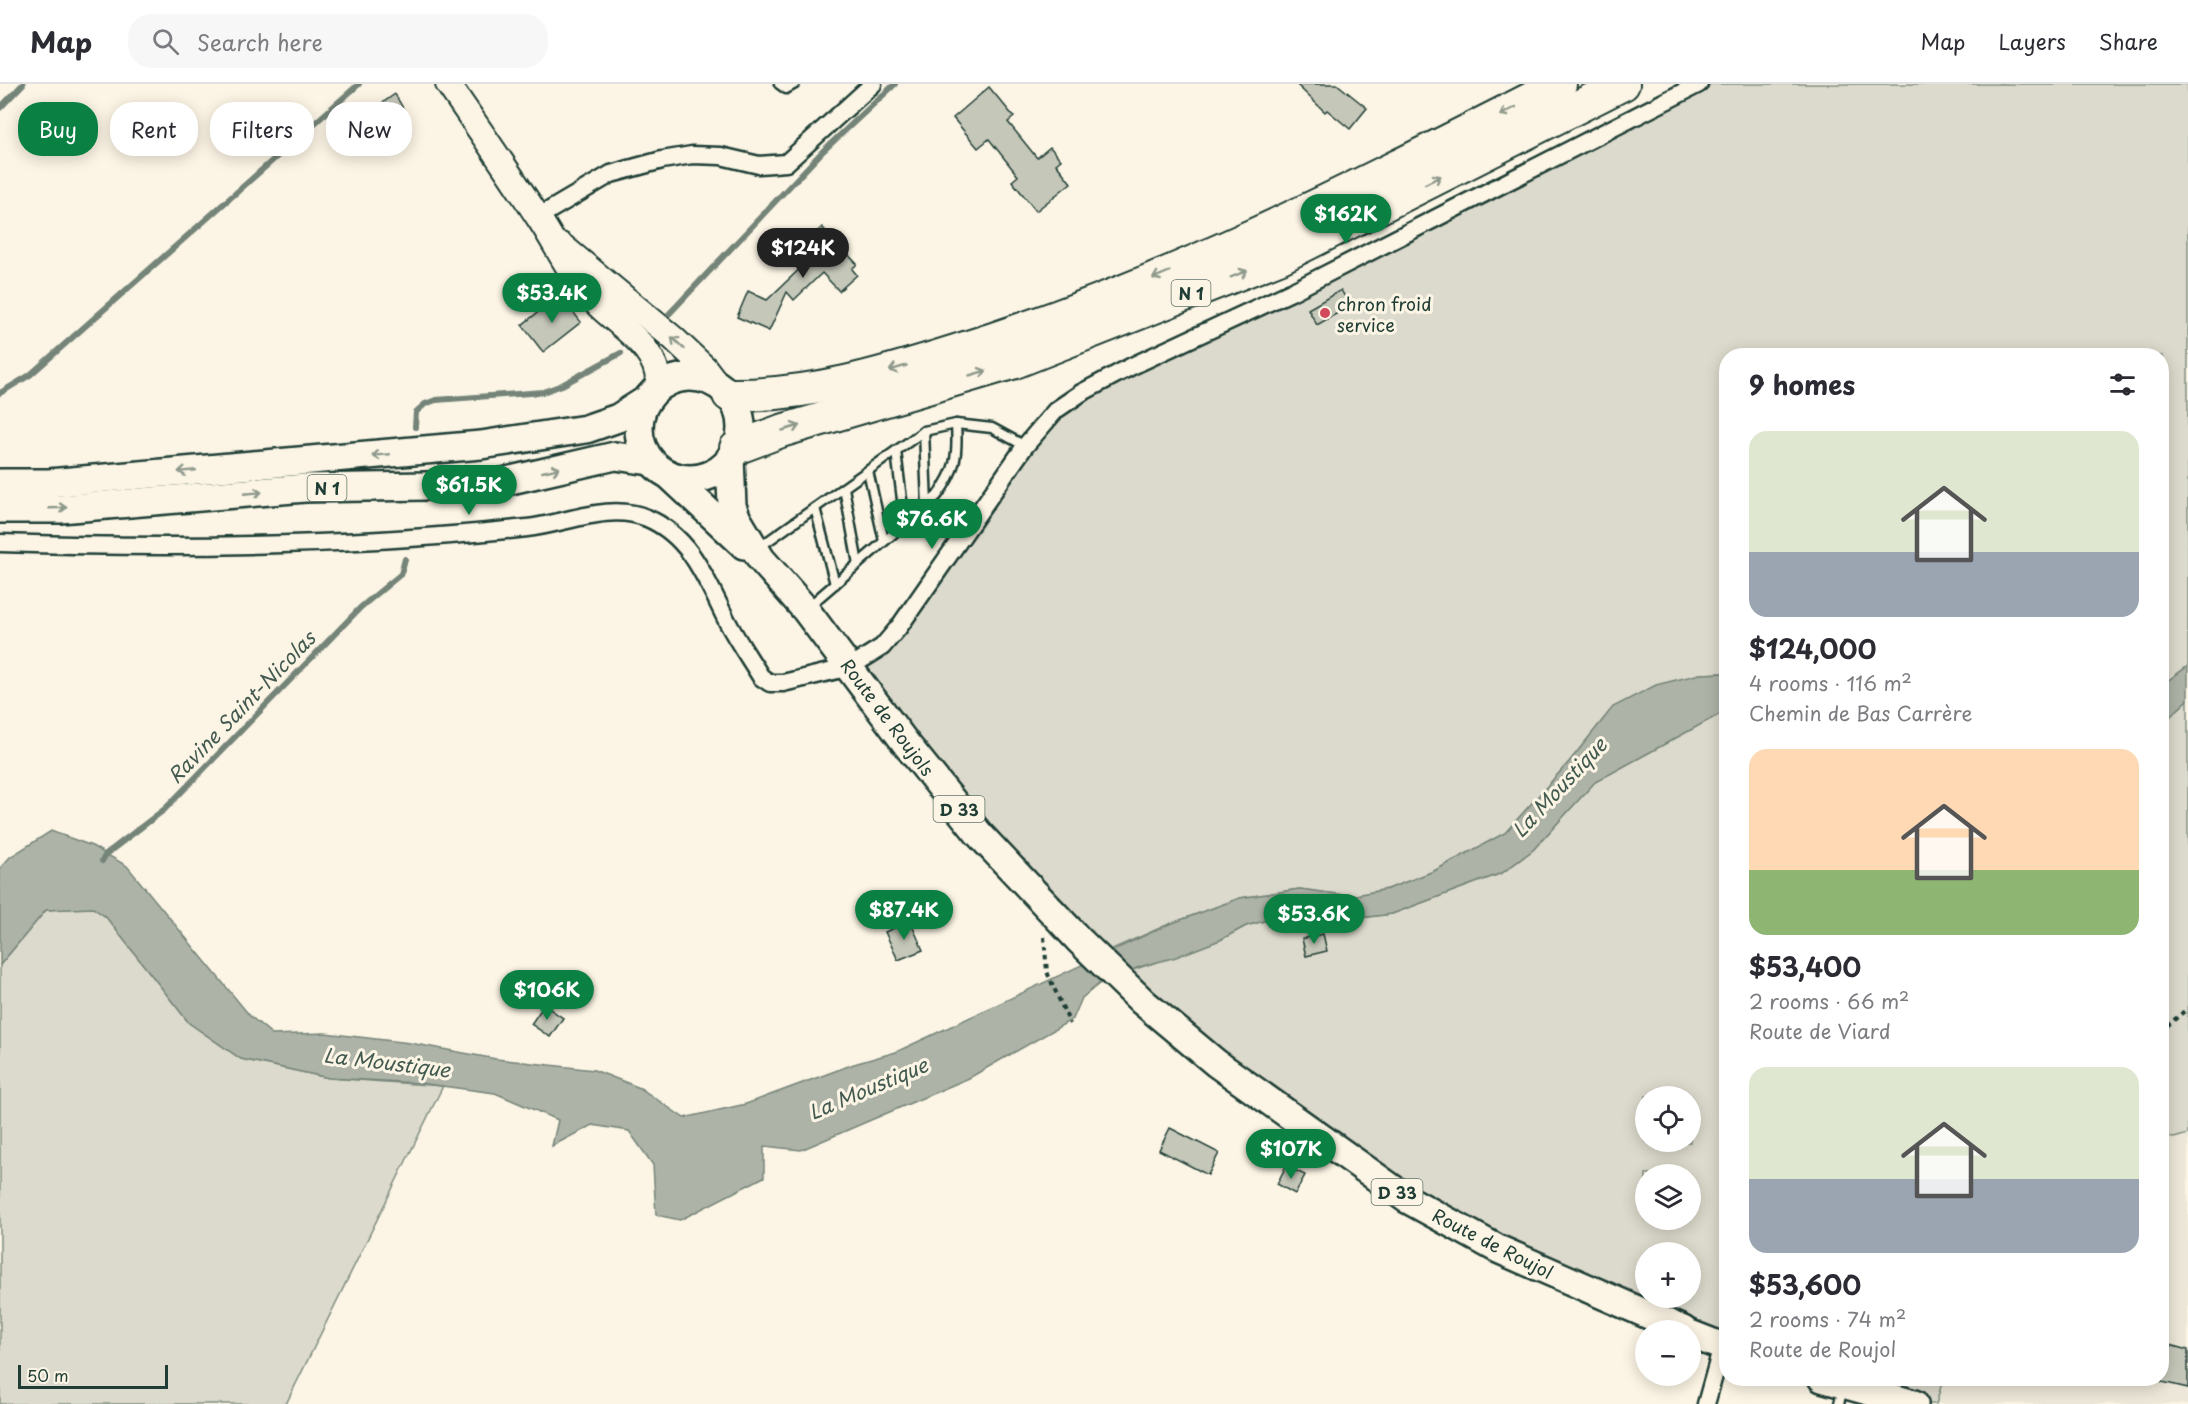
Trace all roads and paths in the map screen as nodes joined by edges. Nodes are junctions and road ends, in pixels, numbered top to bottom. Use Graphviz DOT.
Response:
graph roads {
  1 [pos="448,84"];
  2 [pos="779,84"];
  3 [pos="795,84"];
  4 [pos="1560,84"];
  5 [pos="1623,84"];
  6 [pos="1699,84"];
  7 [pos="867,86"];
  8 [pos="544,226"];
  9 [pos="723,390"];
  10 [pos="653,393"];
  11 [pos="956,424"];
  12 [pos="924,431"];
  13 [pos="1025,446"];
  14 [pos="896,451"];
  15 [pos="733,453"];
  16 [pos="659,467"];
  17 [pos="868,471"];
  18 [pos="0,483"];
  19 [pos="844,488"];
  20 [pos="927,505"];
  21 [pos="815,508"];
  22 [pos="0,509"];
  23 [pos="905,524"];
  24 [pos="884,541"];
  25 [pos="0,543"];
  26 [pos="758,554"];
  27 [pos="858,564"];
  28 [pos="835,584"];
  29 [pos="805,609"];
  30 [pos="850,667"];
  31 [pos="1047,972"];
  32 [pos="1143,1002"];
  33 [pos="2188,1008"];
  34 [pos="1070,1024"];
  35 [pos="2169,1024"];
  36 [pos="1660,1320"];
  37 [pos="1701,1338"];
  38 [pos="1719,1345"];
  39 [pos="1719,1363"];
  40 [pos="1835,1389"];
  41 [pos="1885,1400"];
  42 [pos="1706,1404"];
  43 [pos="1914,1404"];
  1 -- 8 [label="main road"];
  2 -- 3 [label="lane"];
  4 -- 9 [label="highway, N 1, one-way"];
  15 -- 5 [label="highway, N 1, one-way"];
  6 -- 13 [label="street"];
  7 -- 8 [label="street"];
  9 -- 8 [label="main road, one-way"];
  8 -- 10 [label="main road"];
  9 -- 10 [label="main road, N 1"];
  9 -- 15 [label="main road"];
  10 -- 16 [label="main road"];
  10 -- 18 [label="main road, N 1, one-way"];
  11 -- 12 [label="lane"];
  11 -- 13 [label="lane"];
  11 -- 20 [label="lane"];
  12 -- 14 [label="lane"];
  12 -- 20 [label="lane"];
  13 -- 30 [label="street"];
  14 -- 17 [label="lane"];
  14 -- 23 [label="lane"];
  15 -- 16 [label="main road, N 1"];
  15 -- 26 [label="main road, Route de Roujols / D 33"];
  22 -- 16 [label="main road, N 1, one-way"];
  16 -- 26 [label="main road, Route de Roujols / D 33"];
  17 -- 19 [label="lane"];
  17 -- 24 [label="lane"];
  19 -- 21 [label="lane"];
  19 -- 27 [label="lane"];
  20 -- 23 [label="lane"];
  21 -- 26 [label="lane"];
  21 -- 28 [label="lane"];
  23 -- 24 [label="lane"];
  24 -- 27 [label="lane"];
  25 -- 30 [label="street"];
  26 -- 29 [label="main road, Route de Roujols / D 33"];
  27 -- 28 [label="lane"];
  28 -- 29 [label="lane"];
  29 -- 30 [label="main road, Route de Roujols / D 33"];
  30 -- 32 [label="main road, Route de Roujols / D 33"];
  31 -- 34 [label="path"];
  32 -- 36 [label="main road, Route de Roujol / D 33"];
  33 -- 35 [label="path"];
  37 -- 38 [label="main road"];
  39 -- 42 [label="street"];
  40 -- 41 [label="main road"];
  41 -- 43 [label="main road"];
}
